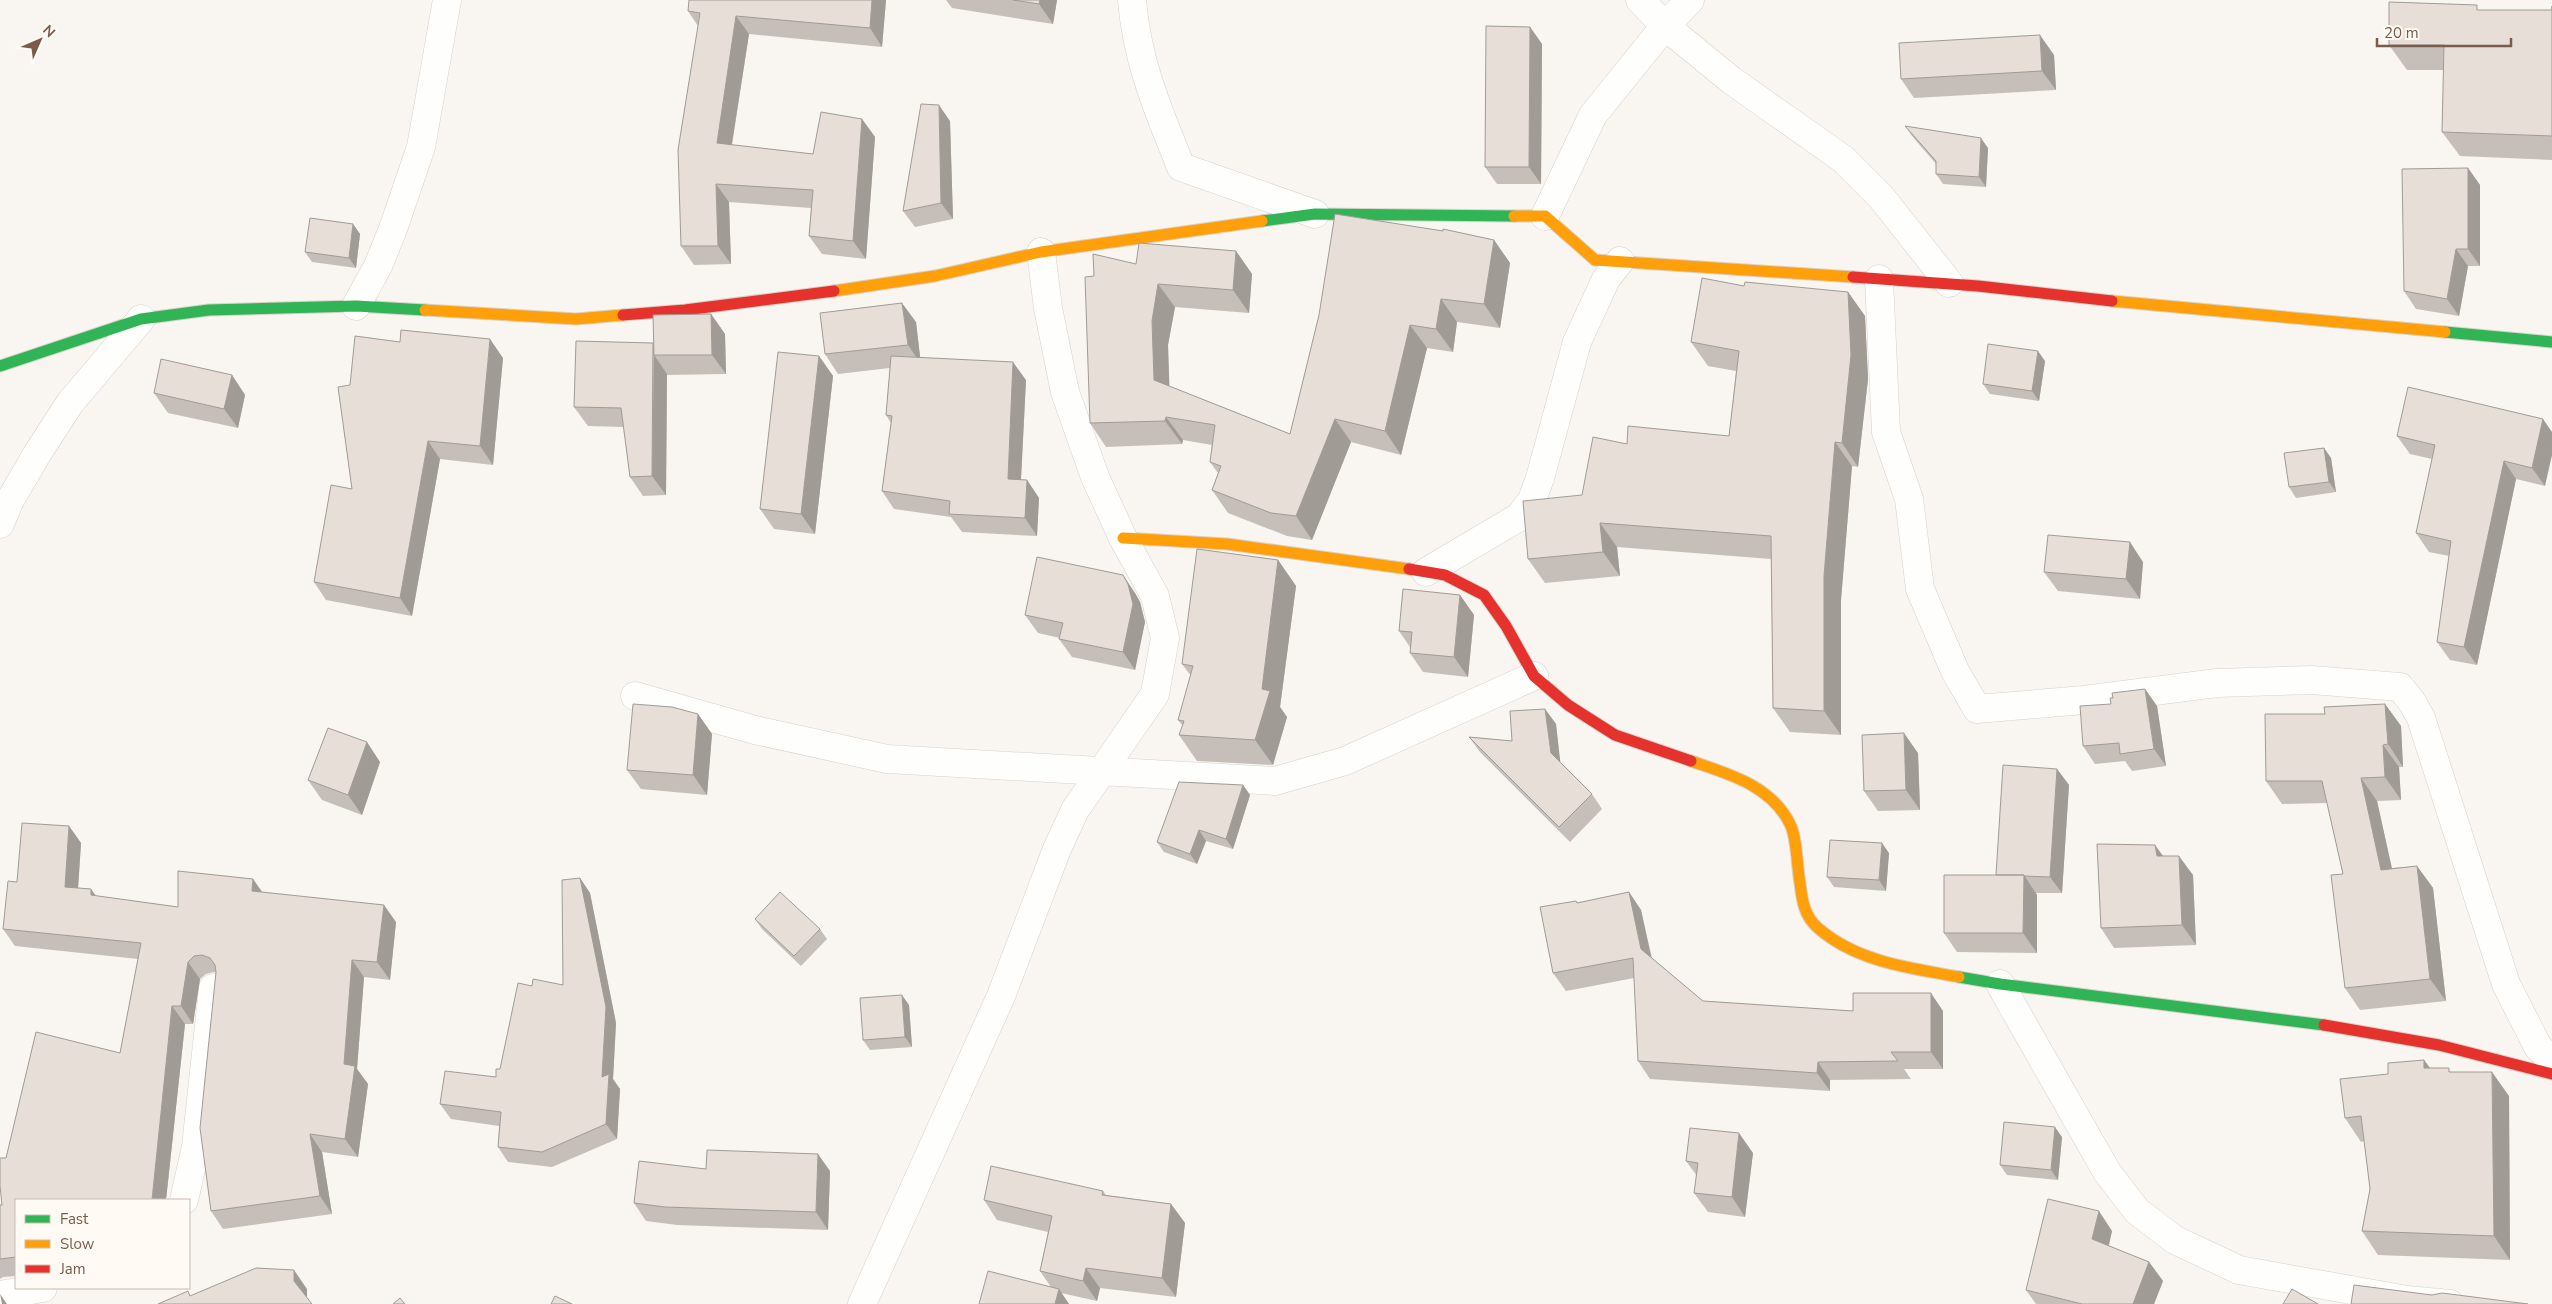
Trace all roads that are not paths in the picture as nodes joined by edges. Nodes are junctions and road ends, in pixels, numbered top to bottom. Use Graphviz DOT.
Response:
graph roads {
  1 [pos="447,0"];
  2 [pos="1132,0"];
  3 [pos="1640,0"];
  4 [pos="1690,0"];
  5 [pos="1665,26"];
  6 [pos="1315,214"];
  7 [pos="1545,216"];
  8 [pos="1041,252"];
  9 [pos="1620,261"];
  10 [pos="1879,279"];
  11 [pos="1949,284"];
  12 [pos="356,306"];
  13 [pos="141,319"];
  14 [pos="2552,342"];
  15 [pos="0,366"];
  16 [pos="0,524"];
  17 [pos="1123,538"];
  18 [pos="1426,572"];
  19 [pos="1534,676"];
  20 [pos="635,696"];
  21 [pos="1103,770"];
  22 [pos="2000,984"];
  23 [pos="213,988"];
  24 [pos="2552,1060"];
  25 [pos="2552,1074"];
  26 [pos="184,1199"];
  27 [pos="37,1289"];
  28 [pos="0,1295"];
  29 [pos="862,1304"];
  30 [pos="2450,1304"];
  1 -- 12 [label="street"];
  2 -- 6 [label="street"];
  3 -- 5 [label="street"];
  4 -- 5 [label="street"];
  5 -- 7 [label="street"];
  5 -- 11 [label="street"];
  6 -- 7 [label="street"];
  6 -- 8 [label="street"];
  7 -- 9 [label="street"];
  8 -- 12 [label="street"];
  8 -- 17 [label="street"];
  9 -- 10 [label="street"];
  9 -- 18 [label="street"];
  10 -- 11 [label="street"];
  10 -- 24 [label="street"];
  11 -- 14 [label="street"];
  12 -- 13 [label="street"];
  13 -- 15 [label="street"];
  13 -- 16 [label="street"];
  17 -- 18 [label="street"];
  17 -- 21 [label="street"];
  18 -- 19 [label="street"];
  19 -- 21 [label="street"];
  19 -- 22 [label="street"];
  20 -- 21 [label="street"];
  21 -- 29 [label="street"];
  22 -- 25 [label="street"];
  22 -- 30 [label="street"];
  23 -- 26 [label="street"];
  27 -- 28 [label="street"];
}
